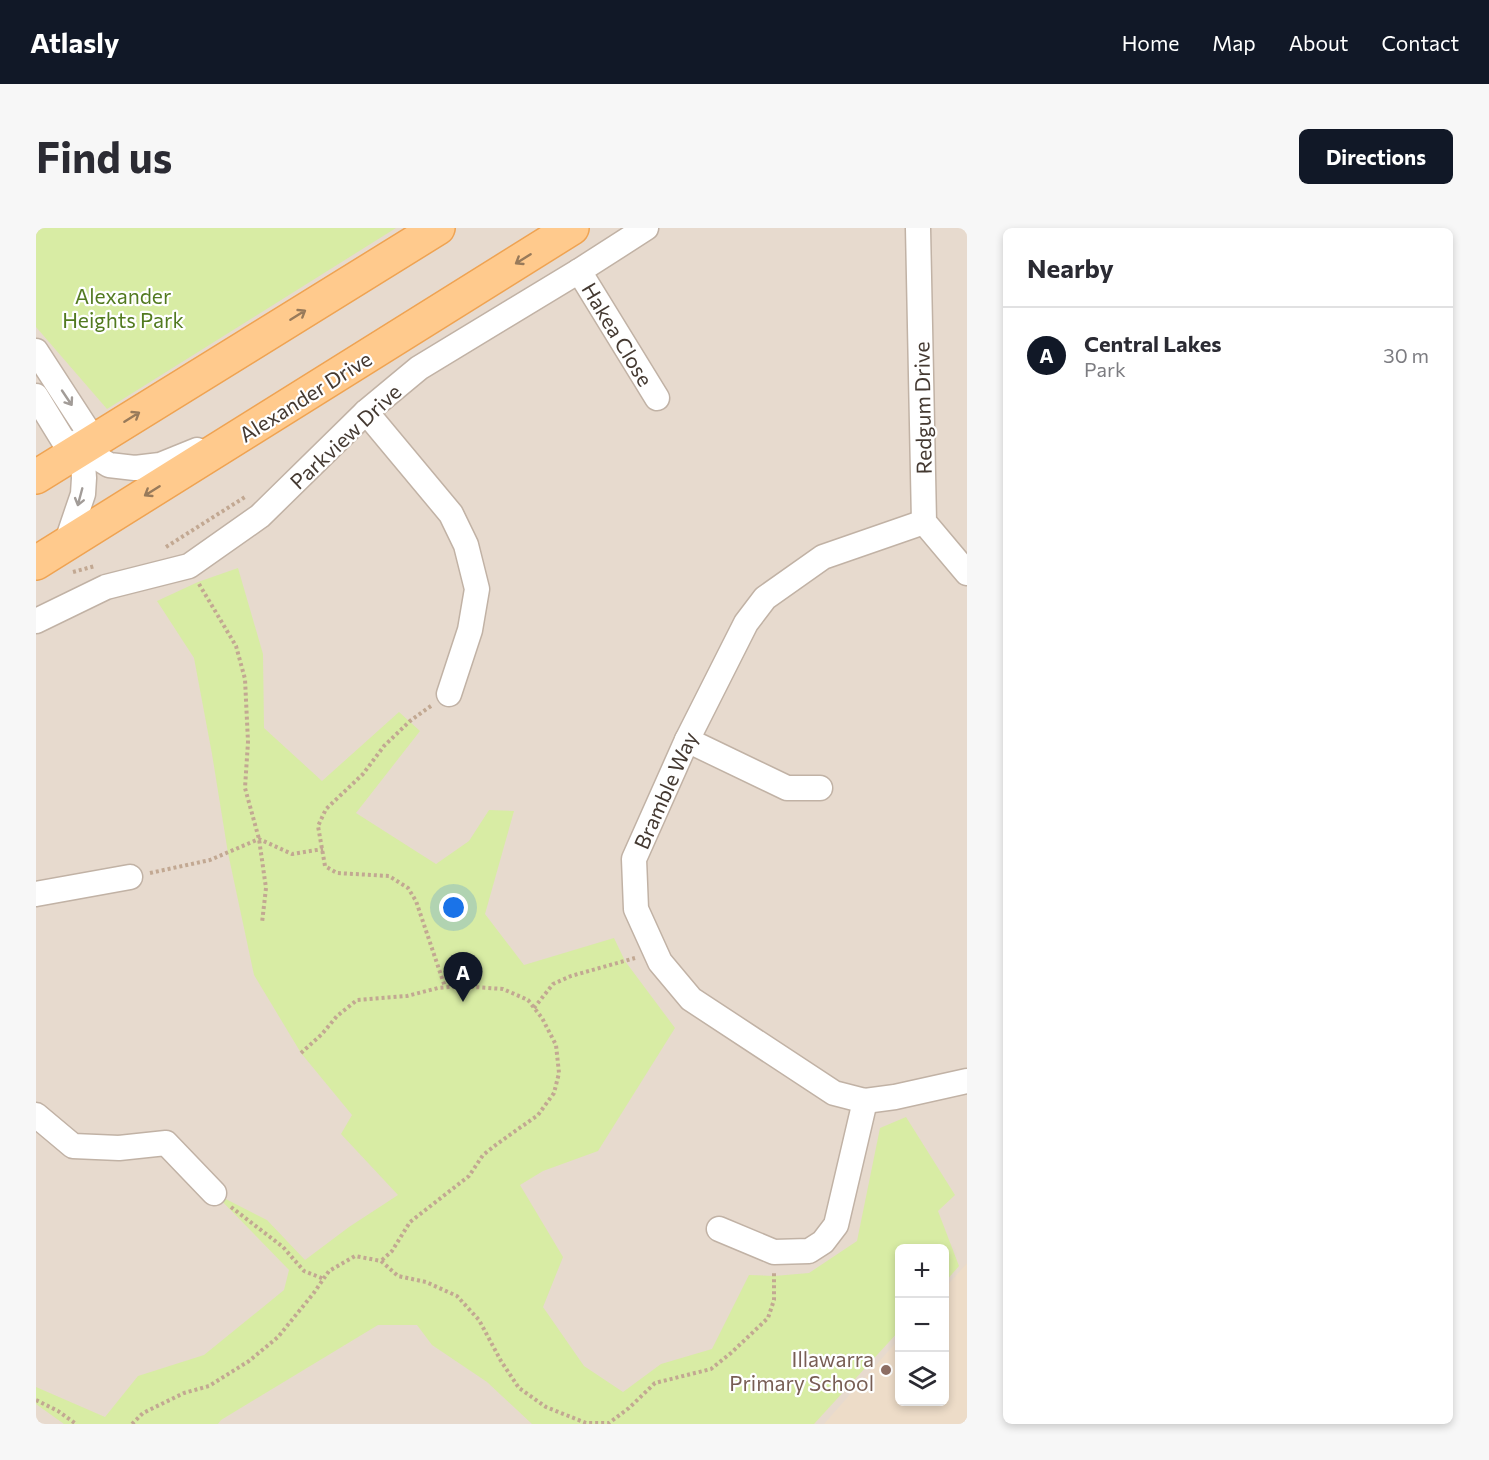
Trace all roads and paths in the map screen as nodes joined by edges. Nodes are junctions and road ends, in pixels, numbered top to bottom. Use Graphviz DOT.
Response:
graph roads {
  1 [pos="438,228"];
  2 [pos="572,228"];
  3 [pos="646,228"];
  4 [pos="918,228"];
  5 [pos="579,271"];
  6 [pos="36,351"];
  7 [pos="36,396"];
  8 [pos="657,398"];
  9 [pos="366,412"];
  10 [pos="237,438"];
  11 [pos="82,448"];
  12 [pos="36,477"];
  13 [pos="924,522"];
  14 [pos="66,544"];
  15 [pos="36,563"];
  16 [pos="189,566"];
  17 [pos="967,573"];
  18 [pos="36,621"];
  19 [pos="449,694"];
  20 [pos="687,740"];
  21 [pos="820,788"];
  22 [pos="259,839"];
  23 [pos="323,849"];
  24 [pos="130,877"];
  25 [pos="36,894"];
  26 [pos="262,923"];
  27 [pos="656,953"];
  28 [pos="445,987"];
  29 [pos="534,1008"];
  30 [pos="301,1053"];
  31 [pos="967,1081"];
  32 [pos="865,1101"];
  33 [pos="36,1115"];
  34 [pos="214,1193"];
  35 [pos="719,1229"];
  36 [pos="774,1252"];
  37 [pos="381,1261"];
  38 [pos="324,1279"];
  39 [pos="36,1400"];
  40 [pos="76,1424"];
  41 [pos="132,1424"];
  11 -- 1 [label="main road, one-way"];
  2 -- 10 [label="main road, Alexander Drive, one-way"];
  3 -- 5 [label="street, Parkview Drive"];
  4 -- 13 [label="street, Redgum Drive"];
  5 -- 8 [label="street, Hakea Close"];
  5 -- 9 [label="street, Parkview Drive"];
  6 -- 11 [label="street, one-way"];
  7 -- 11 [label="street"];
  9 -- 16 [label="street, Parkview Drive"];
  9 -- 19 [label="street"];
  10 -- 11 [label="street"];
  10 -- 14 [label="main road, Alexander Drive, one-way"];
  11 -- 12 [label="main road"];
  11 -- 14 [label="street, one-way"];
  13 -- 17 [label="street"];
  13 -- 20 [label="street, Bramble Way"];
  14 -- 15 [label="main road, Alexander Drive"];
  16 -- 18 [label="street, Parkview Drive"];
  16 -- 22 [label="path"];
  19 -- 23 [label="path"];
  20 -- 21 [label="street"];
  20 -- 27 [label="street, Bramble Way"];
  22 -- 23 [label="path"];
  22 -- 24 [label="path"];
  22 -- 26 [label="path"];
  23 -- 28 [label="path"];
  24 -- 25 [label="street"];
  27 -- 29 [label="path"];
  27 -- 32 [label="street, Bramble Way"];
  28 -- 29 [label="path"];
  28 -- 30 [label="path"];
  29 -- 37 [label="path"];
  31 -- 32 [label="street, Bramble Way"];
  32 -- 36 [label="street"];
  33 -- 34 [label="street"];
  34 -- 38 [label="path"];
  35 -- 36 [label="street"];
  36 -- 37 [label="path"];
  37 -- 38 [label="path"];
  38 -- 41 [label="path"];
  39 -- 40 [label="path"];
}
